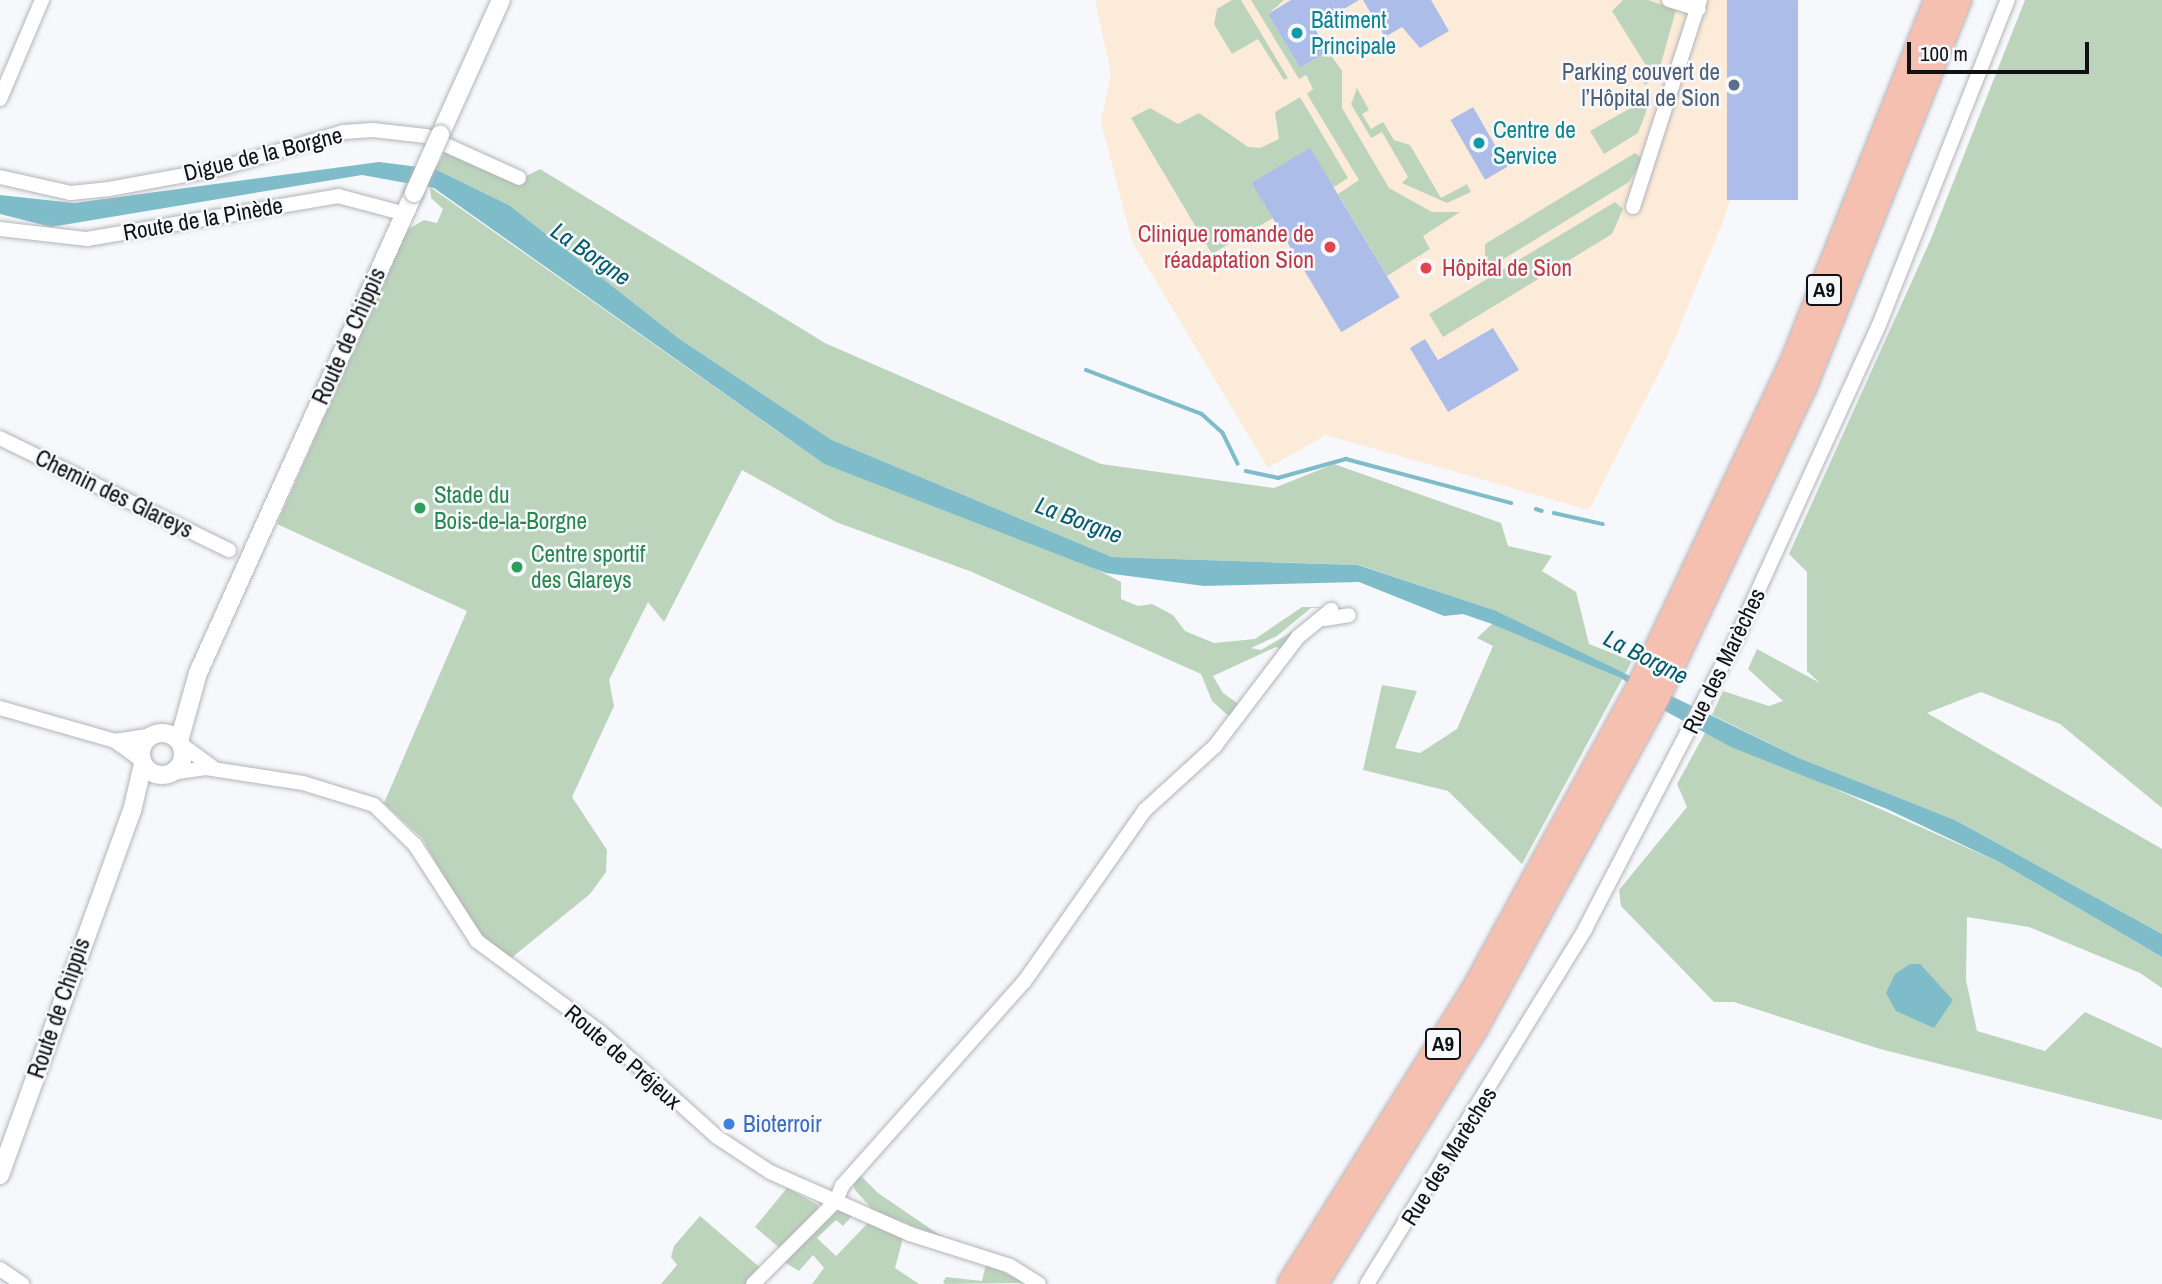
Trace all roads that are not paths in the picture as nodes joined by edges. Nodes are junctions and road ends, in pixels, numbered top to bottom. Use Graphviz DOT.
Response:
graph roads {
  1 [pos="42,0"];
  2 [pos="501,0"];
  3 [pos="1669,0"];
  4 [pos="1924,0"];
  5 [pos="1938,0"];
  6 [pos="1958,0"];
  7 [pos="1966,0"];
  8 [pos="2008,0"];
  9 [pos="1700,4"];
  10 [pos="1939,52"];
  11 [pos="0,99"];
  12 [pos="1876,163"];
  13 [pos="0,177"];
  14 [pos="519,178"];
  15 [pos="1633,207"];
  16 [pos="405,214"];
  17 [pos="0,229"];
  18 [pos="0,438"];
  19 [pos="229,550"];
  20 [pos="1704,578"];
  21 [pos="1349,615"];
  22 [pos="198,673"];
  23 [pos="0,708"];
  24 [pos="154,734"];
  25 [pos="115,741"];
  26 [pos="180,743"];
  27 [pos="142,762"];
  28 [pos="217,769"];
  29 [pos="169,774"];
  30 [pos="1591,801"];
  31 [pos="121,841"];
  32 [pos="0,1175"];
  33 [pos="836,1200"];
  34 [pos="2,1268"];
  35 [pos="22,1284"];
  36 [pos="753,1284"];
  37 [pos="1039,1284"];
  38 [pos="1291,1284"];
  39 [pos="1314,1284"];
  40 [pos="1367,1284"];
  1 -- 11 [label="street"];
  2 -- 16 [label="street, Route de Chippis, bridge"];
  3 -- 9 [label="street"];
  4 -- 12 [label="highway"];
  5 -- 12 [label="highway, A9"];
  6 -- 10 [label="highway, A9"];
  7 -- 10 [label="highway"];
  8 -- 40 [label="street, Rue des Marèches"];
  9 -- 15 [label="street"];
  10 -- 20 [label="highway, A9"];
  12 -- 20 [label="highway, A9"];
  13 -- 14 [label="street, Digue de la Borgne"];
  16 -- 17 [label="street, Route de la Pinède"];
  16 -- 22 [label="street, Route de Chippis"];
  18 -- 19 [label="street, Chemin des Glareys"];
  20 -- 30 [label="highway, A9"];
  21 -- 33 [label="street"];
  22 -- 24 [label="street, Route de Chippis"];
  22 -- 26 [label="street, Route de Chippis"];
  23 -- 25 [label="street"];
  24 -- 25 [label="street"];
  24 -- 26 [label="street"];
  24 -- 27 [label="street, Route de Chippis"];
  25 -- 27 [label="street"];
  26 -- 28 [label="street, Route de Préjeux"];
  26 -- 29 [label="street, Route de Chippis"];
  27 -- 29 [label="street"];
  27 -- 31 [label="street, Route de Chippis"];
  28 -- 29 [label="street, Route de Préjeux"];
  28 -- 33 [label="street, Route de Préjeux"];
  29 -- 31 [label="street, Route de Chippis"];
  30 -- 38 [label="highway, A9"];
  30 -- 39 [label="highway, A9"];
  31 -- 32 [label="street, Route de Chippis"];
  33 -- 36 [label="street"];
  33 -- 37 [label="street, Route de Préjeux"];
  34 -- 35 [label="street"];
}
